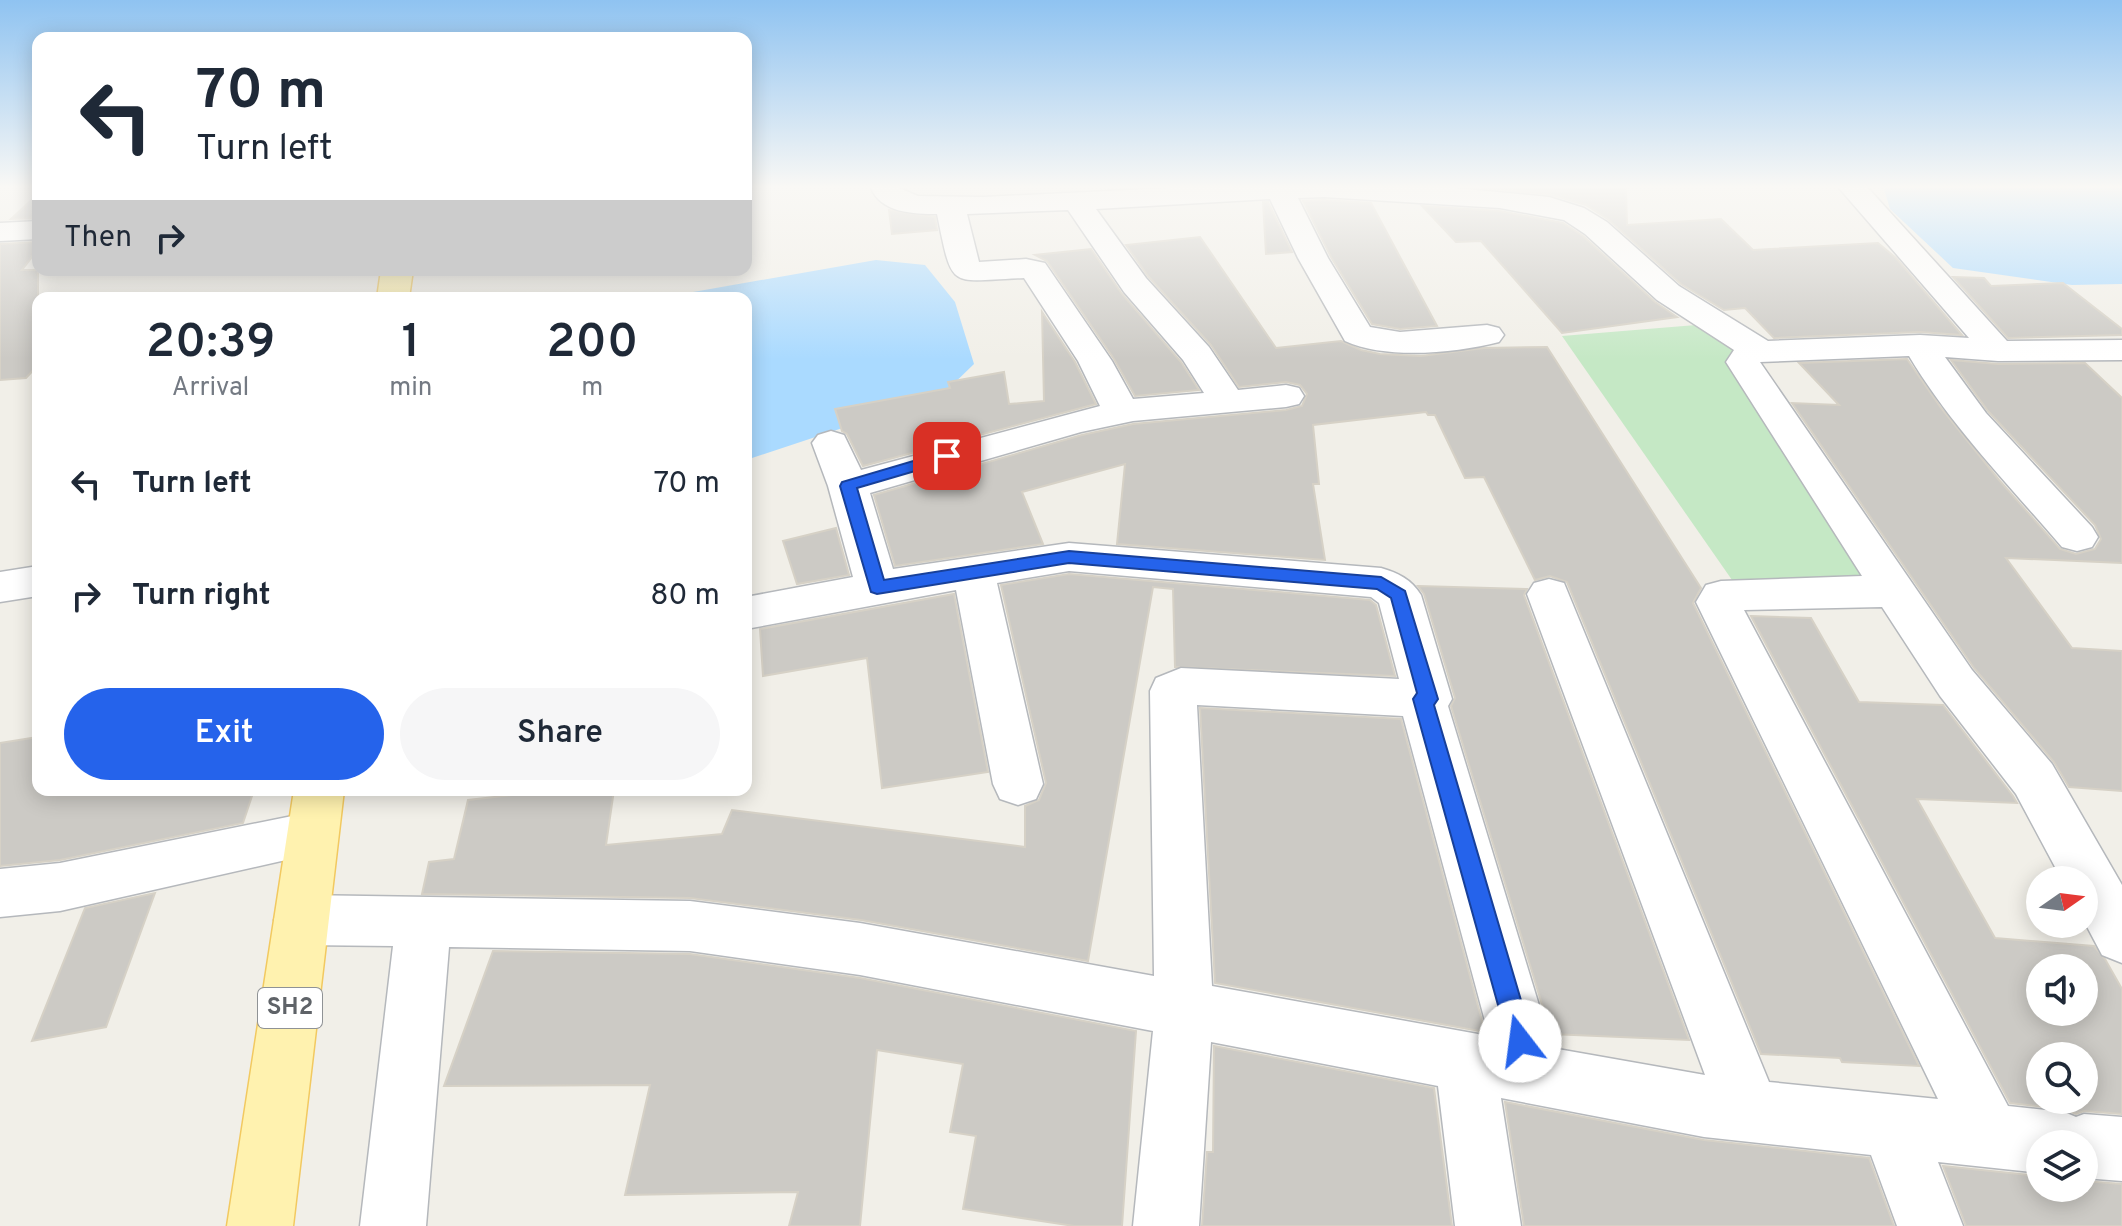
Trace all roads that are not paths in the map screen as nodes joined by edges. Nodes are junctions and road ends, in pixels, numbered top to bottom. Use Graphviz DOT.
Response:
graph roads {
  1 [pos="959,245"];
  2 [pos="1107,245"];
  3 [pos="1307,245"];
  4 [pos="1615,245"];
  5 [pos="1904,245"];
  6 [pos="1487,335"];
  7 [pos="1920,345"];
  8 [pos="1753,347"];
  9 [pos="2082,350"];
  10 [pos="2122,350"];
  11 [pos="1998,351"];
  12 [pos="2122,381"];
  13 [pos="1286,396"];
  14 [pos="1227,400"];
  15 [pos="1122,412"];
  16 [pos="831,443"];
  17 [pos="848,486"];
  18 [pos="2077,537"];
  19 [pos="974,573"];
  20 [pos="32,582"];
  21 [pos="0,587"];
  22 [pos="877,587"];
  23 [pos="1893,591"];
  24 [pos="1549,594"];
  25 [pos="752,612"];
  26 [pos="1422,699"];
  27 [pos="1018,784"];
  28 [pos="316,812"];
  29 [pos="0,893"];
  30 [pos="302,920"];
  31 [pos="423,923"];
  32 [pos="2122,937"];
  33 [pos="1184,1010"];
  34 [pos="1465,1061"];
  35 [pos="1529,1072"];
  36 [pos="1750,1112"];
  37 [pos="1892,1126"];
  38 [pos="1990,1137"];
  39 [pos="2026,1140"];
  40 [pos="2098,1147"];
  41 [pos="2122,1149"];
  42 [pos="260,1226"];
  43 [pos="393,1226"];
  44 [pos="1166,1226"];
  45 [pos="1488,1226"];
  46 [pos="1930,1226"];
  1 -- 15 [label="street"];
  2 -- 14 [label="street"];
  3 -- 6 [label="street"];
  4 -- 8 [label="street"];
  5 -- 11 [label="street"];
  7 -- 8 [label="street"];
  7 -- 11 [label="street"];
  7 -- 18 [label="street"];
  8 -- 23 [label="street"];
  9 -- 10 [label="street"];
  9 -- 11 [label="street"];
  9 -- 12 [label="street"];
  13 -- 14 [label="street"];
  14 -- 15 [label="street"];
  15 -- 17 [label="street"];
  16 -- 17 [label="street"];
  17 -- 22 [label="street"];
  19 -- 22 [label="street"];
  19 -- 26 [label="street"];
  19 -- 27 [label="street"];
  20 -- 21 [label="street"];
  22 -- 25 [label="street"];
  23 -- 32 [label="street"];
  23 -- 38 [label="street"];
  24 -- 36 [label="street"];
  26 -- 33 [label="street"];
  26 -- 35 [label="street"];
  28 -- 29 [label="street"];
  28 -- 30 [label="main road, SH2"];
  30 -- 31 [label="street"];
  30 -- 42 [label="main road, SH2"];
  31 -- 33 [label="street"];
  31 -- 43 [label="street"];
  33 -- 34 [label="street"];
  33 -- 44 [label="street"];
  34 -- 35 [label="street"];
  34 -- 45 [label="street"];
  35 -- 36 [label="street"];
  36 -- 37 [label="street"];
  37 -- 38 [label="street"];
  37 -- 46 [label="street"];
  38 -- 39 [label="street"];
  40 -- 41 [label="street"];
}
